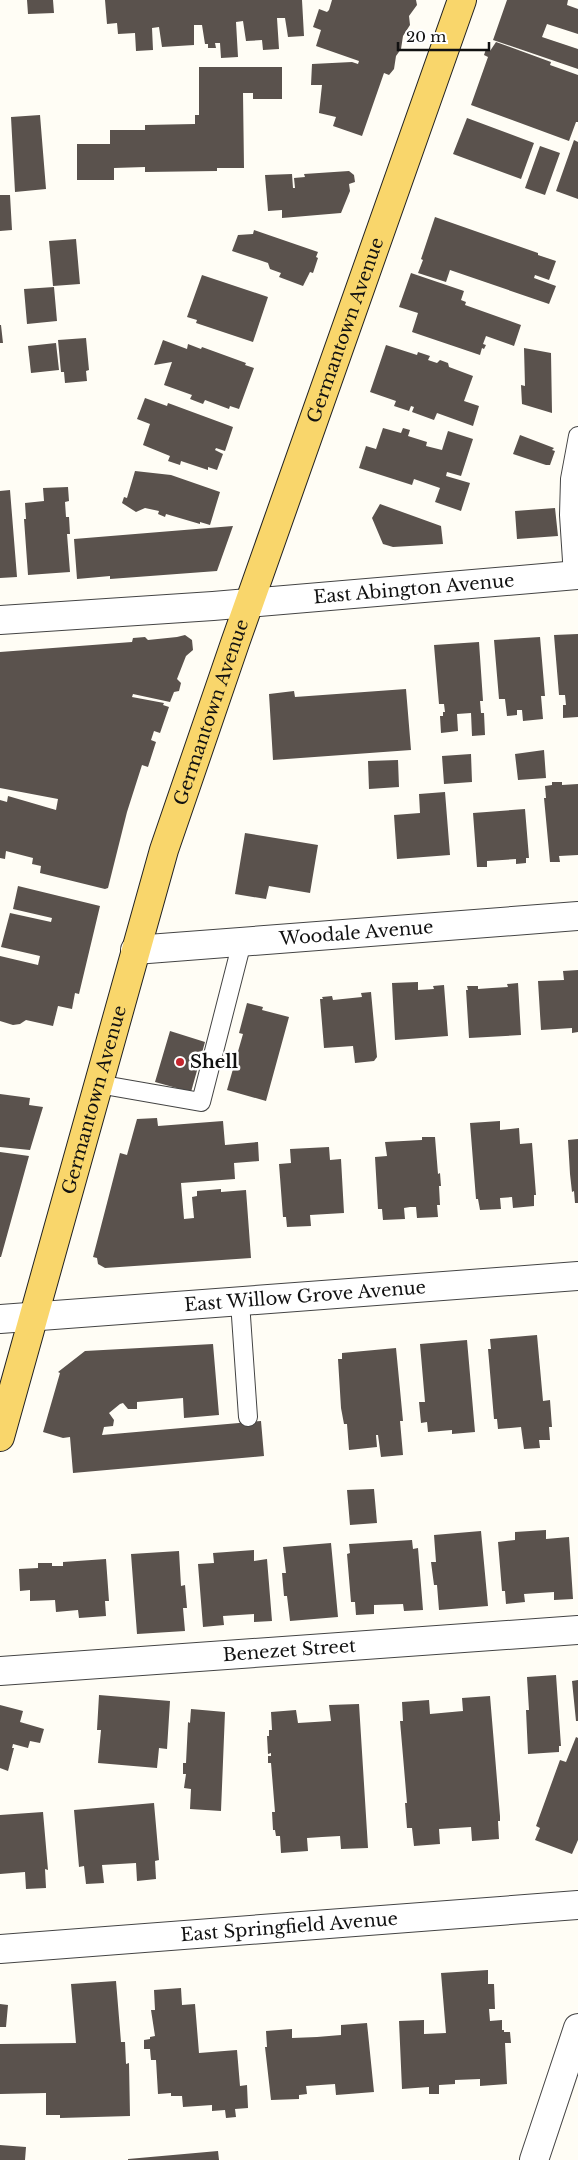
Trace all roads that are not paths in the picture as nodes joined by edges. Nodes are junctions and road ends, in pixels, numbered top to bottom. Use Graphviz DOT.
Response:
graph roads {
  1 [pos="462,0"];
  2 [pos="578,436"];
  3 [pos="575,576"];
  4 [pos="249,602"];
  5 [pos="0,620"];
  6 [pos="578,916"];
  7 [pos="242,942"];
  8 [pos="135,950"];
  9 [pos="98,1084"];
  10 [pos="578,1276"];
  11 [pos="240,1302"];
  12 [pos="34,1316"];
  13 [pos="0,1319"];
  14 [pos="248,1417"];
  15 [pos="0,1437"];
  16 [pos="578,1630"];
  17 [pos="0,1672"];
  18 [pos="578,1905"];
  19 [pos="0,1949"];
  20 [pos="578,2028"];
  21 [pos="534,2160"];
  1 -- 4 [label="main road, Germantown Avenue"];
  2 -- 3 [label="lane"];
  3 -- 4 [label="street, East Abington Avenue"];
  4 -- 5 [label="street, East Abington Avenue"];
  4 -- 8 [label="main road, Germantown Avenue"];
  6 -- 7 [label="street, Woodale Avenue"];
  7 -- 8 [label="street, Woodale Avenue"];
  7 -- 9 [label="lane"];
  8 -- 9 [label="main road, Germantown Avenue"];
  9 -- 12 [label="main road, Germantown Avenue"];
  10 -- 11 [label="street, East Willow Grove Avenue"];
  11 -- 12 [label="street, East Willow Grove Avenue"];
  11 -- 14 [label="lane"];
  12 -- 13 [label="street, East Willow Grove Avenue"];
  12 -- 15 [label="main road, Germantown Avenue"];
  16 -- 17 [label="street, Benezet Street"];
  18 -- 19 [label="street, East Springfield Avenue"];
  20 -- 21 [label="street"];
}
